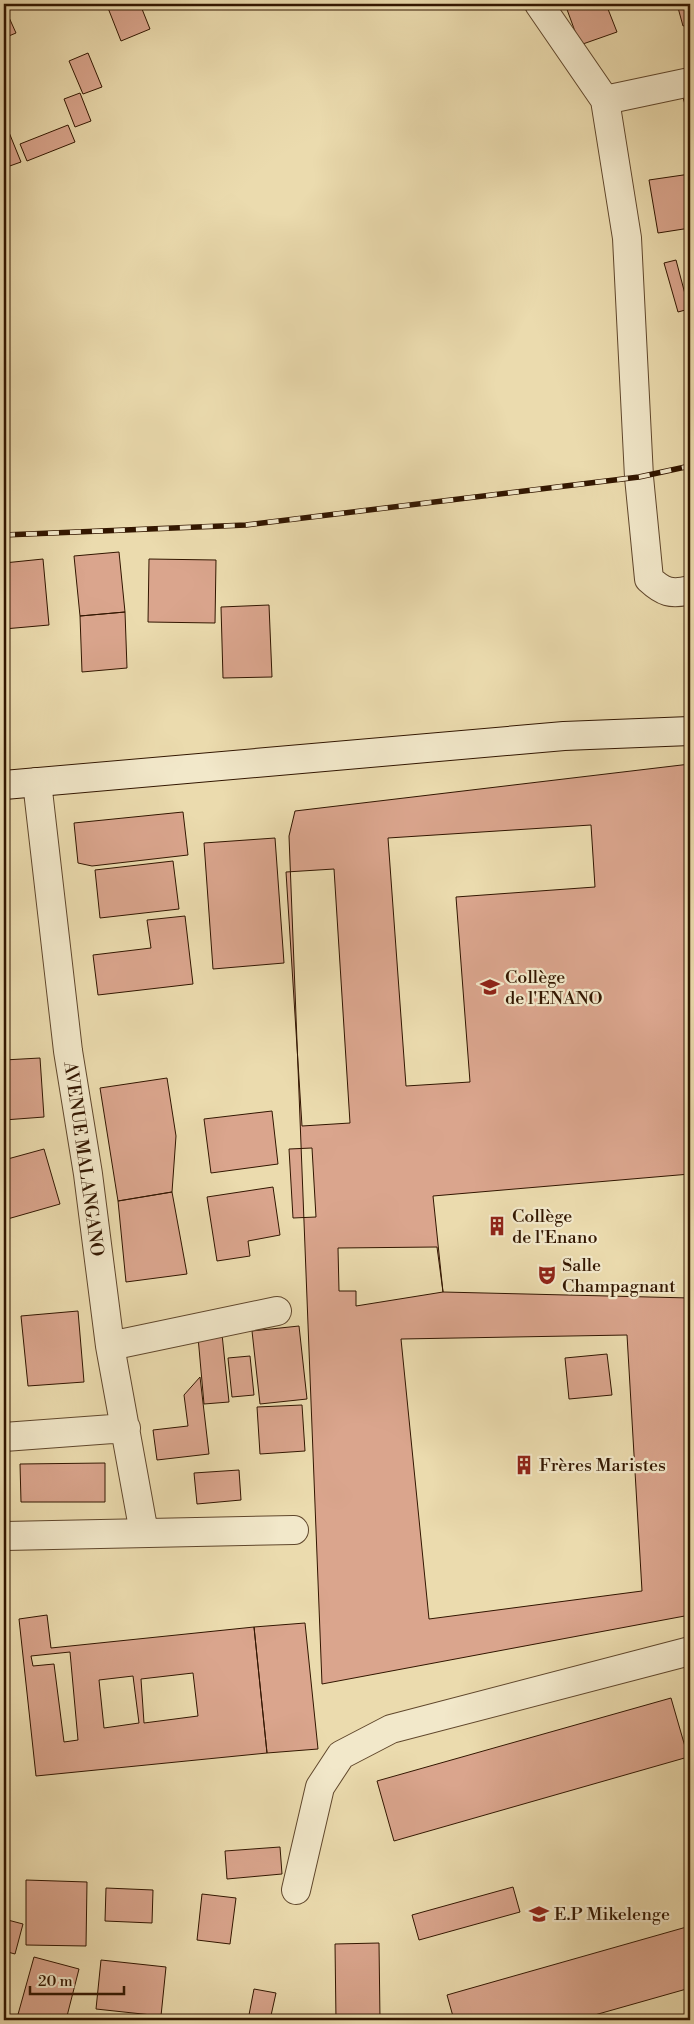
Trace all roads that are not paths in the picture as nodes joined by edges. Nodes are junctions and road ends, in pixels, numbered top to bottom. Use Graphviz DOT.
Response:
graph roads {
  1 [pos="539,4"];
  2 [pos="690,82"];
  3 [pos="605,100"];
  4 [pos="690,590"];
  5 [pos="690,731"];
  6 [pos="37,782"];
  7 [pos="4,785"];
  8 [pos="278,1311"];
  9 [pos="110,1346"];
  10 [pos="126,1428"];
  11 [pos="4,1437"];
  12 [pos="294,1530"];
  13 [pos="144,1533"];
  14 [pos="5,1536"];
  15 [pos="690,1651"];
  16 [pos="296,1890"];
  1 -- 3 [label="street"];
  2 -- 3 [label="street"];
  3 -- 4 [label="street"];
  5 -- 6 [label="street"];
  6 -- 7 [label="street"];
  6 -- 9 [label="street, AVENUE MALANGANO"];
  8 -- 9 [label="street"];
  9 -- 10 [label="street, AVENUE MALANGANO"];
  10 -- 11 [label="street"];
  10 -- 13 [label="street, AVENUE MALANGANO"];
  12 -- 13 [label="street"];
  13 -- 14 [label="street"];
  15 -- 16 [label="street"];
}
